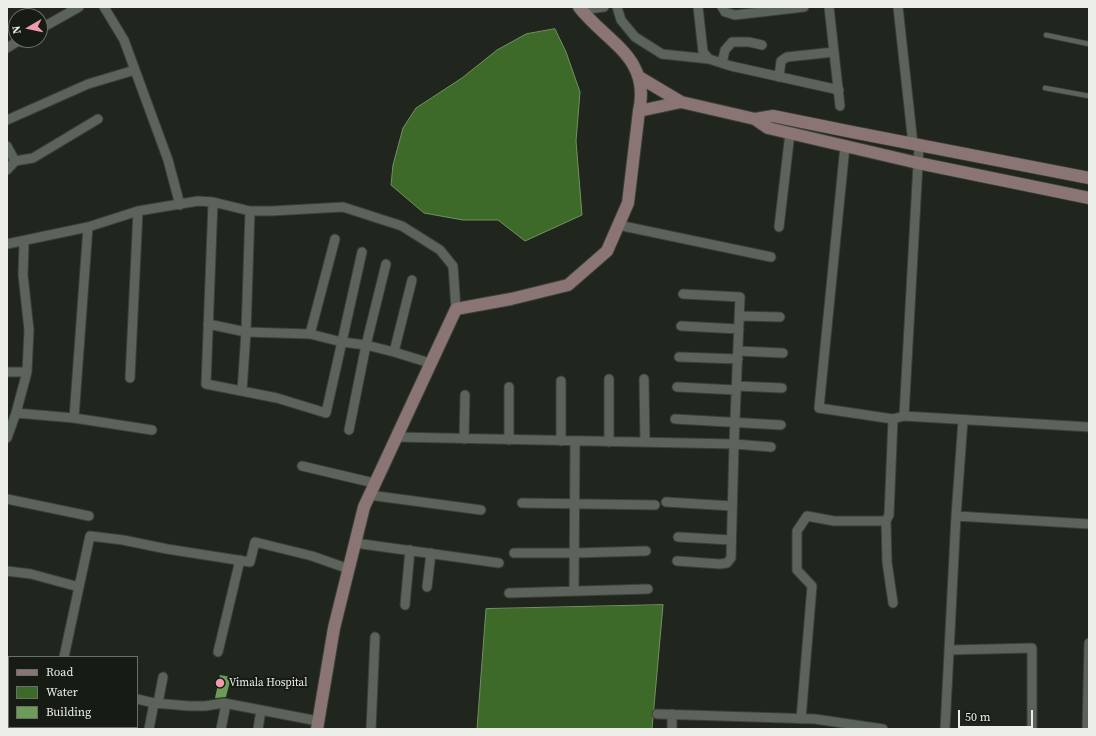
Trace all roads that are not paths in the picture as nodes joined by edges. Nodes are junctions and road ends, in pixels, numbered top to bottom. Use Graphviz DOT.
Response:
graph roads {
  1 [pos="79,7"];
  2 [pos="104,7"];
  3 [pos="604,7"];
  4 [pos="617,7"];
  5 [pos="698,7"];
  6 [pos="722,7"];
  7 [pos="804,7"];
  8 [pos="829,7"];
  9 [pos="898,7"];
  10 [pos="580,8"];
  11 [pos="774,9"];
  12 [pos="48,24"];
  13 [pos="1046,35"];
  14 [pos="1089,44"];
  15 [pos="762,45"];
  16 [pos="834,52"];
  17 [pos="709,59"];
  18 [pos="722,63"];
  19 [pos="135,70"];
  20 [pos="639,77"];
  21 [pos="779,77"];
  22 [pos="1045,88"];
  23 [pos="839,90"];
  24 [pos="1089,96"];
  25 [pos="681,102"];
  26 [pos="840,106"];
  27 [pos="639,111"];
  28 [pos="98,119"];
  29 [pos="754,119"];
  30 [pos="7,120"];
  31 [pos="790,134"];
  32 [pos="916,145"];
  33 [pos="7,146"];
  34 [pos="845,146"];
  35 [pos="15,161"];
  36 [pos="918,163"];
  37 [pos="1037,168"];
  38 [pos="7,170"];
  39 [pos="1089,178"];
  40 [pos="1033,186"];
  41 [pos="1089,198"];
  42 [pos="213,202"];
  43 [pos="180,205"];
  44 [pos="138,211"];
  45 [pos="250,211"];
  46 [pos="618,225"];
  47 [pos="88,227"];
  48 [pos="779,227"];
  49 [pos="336,239"];
  50 [pos="24,242"];
  51 [pos="7,244"];
  52 [pos="362,252"];
  53 [pos="771,258"];
  54 [pos="386,264"];
  55 [pos="412,280"];
  56 [pos="683,294"];
  57 [pos="456,309"];
  58 [pos="739,316"];
  59 [pos="780,317"];
  60 [pos="208,324"];
  61 [pos="682,326"];
  62 [pos="739,329"];
  63 [pos="246,332"];
  64 [pos="310,334"];
  65 [pos="342,342"];
  66 [pos="366,345"];
  67 [pos="394,352"];
  68 [pos="783,353"];
  69 [pos="738,355"];
  70 [pos="679,357"];
  71 [pos="430,363"];
  72 [pos="7,372"];
  73 [pos="27,372"];
  74 [pos="130,378"];
  75 [pos="609,379"];
  76 [pos="644,379"];
  77 [pos="561,381"];
  78 [pos="677,386"];
  79 [pos="509,387"];
  80 [pos="736,388"];
  81 [pos="782,388"];
  82 [pos="242,391"];
  83 [pos="465,395"];
  84 [pos="16,413"];
  85 [pos="904,416"];
  86 [pos="74,418"];
  87 [pos="675,419"];
  88 [pos="893,419"];
  89 [pos="963,420"];
  90 [pos="735,422"];
  91 [pos="781,425"];
  92 [pos="1089,427"];
  93 [pos="152,430"];
  94 [pos="348,430"];
  95 [pos="396,437"];
  96 [pos="7,438"];
  97 [pos="464,439"];
  98 [pos="509,440"];
  99 [pos="560,441"];
  100 [pos="575,441"];
  101 [pos="609,442"];
  102 [pos="645,442"];
  103 [pos="734,444"];
  104 [pos="772,447"];
  105 [pos="302,466"];
  106 [pos="374,483"];
  107 [pos="369,495"];
  108 [pos="7,499"];
  109 [pos="666,502"];
  110 [pos="522,503"];
  111 [pos="574,504"];
  112 [pos="655,505"];
  113 [pos="732,506"];
  114 [pos="481,510"];
  115 [pos="89,516"];
  116 [pos="956,516"];
  117 [pos="886,521"];
  118 [pos="1089,524"];
  119 [pos="678,537"];
  120 [pos="731,540"];
  121 [pos="355,543"];
  122 [pos="410,550"];
  123 [pos="646,551"];
  124 [pos="431,553"];
  125 [pos="514,553"];
  126 [pos="574,553"];
  127 [pos="240,560"];
  128 [pos="677,561"];
  129 [pos="498,563"];
  130 [pos="349,569"];
  131 [pos="7,571"];
  132 [pos="79,587"];
  133 [pos="427,587"];
  134 [pos="648,589"];
  135 [pos="574,591"];
  136 [pos="509,593"];
  137 [pos="893,603"];
  138 [pos="405,605"];
  139 [pos="375,637"];
  140 [pos="1089,643"];
  141 [pos="949,650"];
  142 [pos="218,652"];
  143 [pos="64,656"];
  144 [pos="163,678"];
  145 [pos="138,699"];
  146 [pos="156,703"];
  147 [pos="226,704"];
  148 [pos="261,710"];
  149 [pos="657,714"];
  150 [pos="672,714"];
  151 [pos="801,719"];
  152 [pos="815,719"];
  153 [pos="318,725"];
  154 [pos="149,729"];
  155 [pos="221,729"];
  156 [pos="258,729"];
  157 [pos="372,729"];
  158 [pos="672,729"];
  159 [pos="815,729"];
  160 [pos="883,729"];
  161 [pos="945,729"];
  162 [pos="1032,729"];
  163 [pos="1087,729"];
  1 -- 12 [label="street"];
  2 -- 19 [label="street"];
  3 -- 10 [label="street"];
  4 -- 17 [label="street"];
  5 -- 17 [label="street"];
  6 -- 11 [label="street"];
  7 -- 11 [label="street"];
  8 -- 16 [label="street"];
  9 -- 32 [label="street"];
  10 -- 20 [label="street"];
  13 -- 14 [label="lane"];
  15 -- 18 [label="street"];
  16 -- 21 [label="street"];
  16 -- 23 [label="street"];
  17 -- 18 [label="street"];
  18 -- 21 [label="street"];
  19 -- 30 [label="street"];
  19 -- 43 [label="street"];
  20 -- 25 [label="street"];
  20 -- 27 [label="street"];
  21 -- 23 [label="street"];
  22 -- 24 [label="lane"];
  23 -- 26 [label="street"];
  25 -- 27 [label="street"];
  25 -- 29 [label="street"];
  27 -- 46 [label="street"];
  28 -- 35 [label="street"];
  29 -- 31 [label="street"];
  29 -- 32 [label="street"];
  31 -- 34 [label="street"];
  31 -- 48 [label="street"];
  32 -- 36 [label="street"];
  32 -- 37 [label="street"];
  33 -- 35 [label="street"];
  34 -- 36 [label="street"];
  34 -- 88 [label="street"];
  35 -- 38 [label="street"];
  36 -- 40 [label="street"];
  36 -- 85 [label="street"];
  37 -- 39 [label="street"];
  37 -- 40 [label="street"];
  40 -- 41 [label="street"];
  42 -- 43 [label="street"];
  42 -- 45 [label="street"];
  42 -- 60 [label="street"];
  43 -- 44 [label="street"];
  44 -- 47 [label="street"];
  44 -- 74 [label="street"];
  45 -- 57 [label="street"];
  45 -- 63 [label="street"];
  46 -- 53 [label="street"];
  46 -- 57 [label="street"];
  47 -- 50 [label="street"];
  47 -- 86 [label="street"];
  49 -- 64 [label="street"];
  50 -- 51 [label="street"];
  50 -- 73 [label="street"];
  52 -- 65 [label="street"];
  54 -- 66 [label="street"];
  55 -- 67 [label="street"];
  56 -- 58 [label="street"];
  57 -- 71 [label="street"];
  58 -- 59 [label="street"];
  58 -- 62 [label="street"];
  60 -- 63 [label="street"];
  60 -- 82 [label="street"];
  61 -- 62 [label="street"];
  62 -- 69 [label="street"];
  63 -- 64 [label="street"];
  63 -- 82 [label="street"];
  64 -- 65 [label="street"];
  65 -- 66 [label="street"];
  65 -- 82 [label="street"];
  66 -- 67 [label="street"];
  66 -- 94 [label="street"];
  67 -- 71 [label="street"];
  68 -- 69 [label="street"];
  69 -- 70 [label="street"];
  69 -- 80 [label="street"];
  71 -- 95 [label="street"];
  72 -- 73 [label="street"];
  73 -- 84 [label="street"];
  75 -- 101 [label="street"];
  76 -- 102 [label="street"];
  77 -- 99 [label="street"];
  78 -- 80 [label="street"];
  79 -- 98 [label="street"];
  80 -- 81 [label="street"];
  80 -- 90 [label="street"];
  83 -- 97 [label="street"];
  84 -- 86 [label="street"];
  84 -- 96 [label="street"];
  85 -- 88 [label="street"];
  85 -- 89 [label="street"];
  86 -- 93 [label="street"];
  87 -- 90 [label="street"];
  88 -- 117 [label="street"];
  89 -- 92 [label="street"];
  89 -- 116 [label="street"];
  90 -- 91 [label="street"];
  90 -- 103 [label="street"];
  95 -- 97 [label="street"];
  95 -- 106 [label="street"];
  97 -- 98 [label="street"];
  98 -- 99 [label="street"];
  99 -- 100 [label="street"];
  100 -- 101 [label="street"];
  100 -- 111 [label="street"];
  101 -- 102 [label="street"];
  102 -- 103 [label="street"];
  103 -- 104 [label="street"];
  103 -- 113 [label="street"];
  105 -- 106 [label="street"];
  106 -- 107 [label="street"];
  107 -- 114 [label="street"];
  107 -- 121 [label="street"];
  108 -- 115 [label="street"];
  109 -- 113 [label="street"];
  110 -- 111 [label="street"];
  111 -- 112 [label="street"];
  111 -- 126 [label="street"];
  113 -- 120 [label="street"];
  116 -- 118 [label="street"];
  116 -- 141 [label="street"];
  117 -- 137 [label="street"];
  117 -- 151 [label="street"];
  119 -- 120 [label="street"];
  120 -- 128 [label="street"];
  121 -- 122 [label="street"];
  121 -- 130 [label="street"];
  122 -- 124 [label="street"];
  122 -- 138 [label="street"];
  123 -- 126 [label="street"];
  124 -- 129 [label="street"];
  124 -- 133 [label="street"];
  125 -- 126 [label="street"];
  126 -- 135 [label="street"];
  127 -- 130 [label="street"];
  127 -- 132 [label="street"];
  127 -- 142 [label="street"];
  130 -- 153 [label="street"];
  131 -- 132 [label="street"];
  132 -- 143 [label="street"];
  134 -- 135 [label="street"];
  135 -- 136 [label="street"];
  139 -- 157 [label="street"];
  140 -- 163 [label="street"];
  141 -- 161 [label="street"];
  141 -- 162 [label="street"];
  144 -- 146 [label="street"];
  145 -- 146 [label="street"];
  146 -- 147 [label="street"];
  146 -- 154 [label="street"];
  147 -- 148 [label="street"];
  147 -- 155 [label="street"];
  148 -- 153 [label="street"];
  148 -- 156 [label="street"];
  149 -- 150 [label="street"];
  150 -- 151 [label="street"];
  150 -- 158 [label="street"];
  151 -- 152 [label="street"];
  152 -- 159 [label="street"];
  152 -- 160 [label="street"];
}
